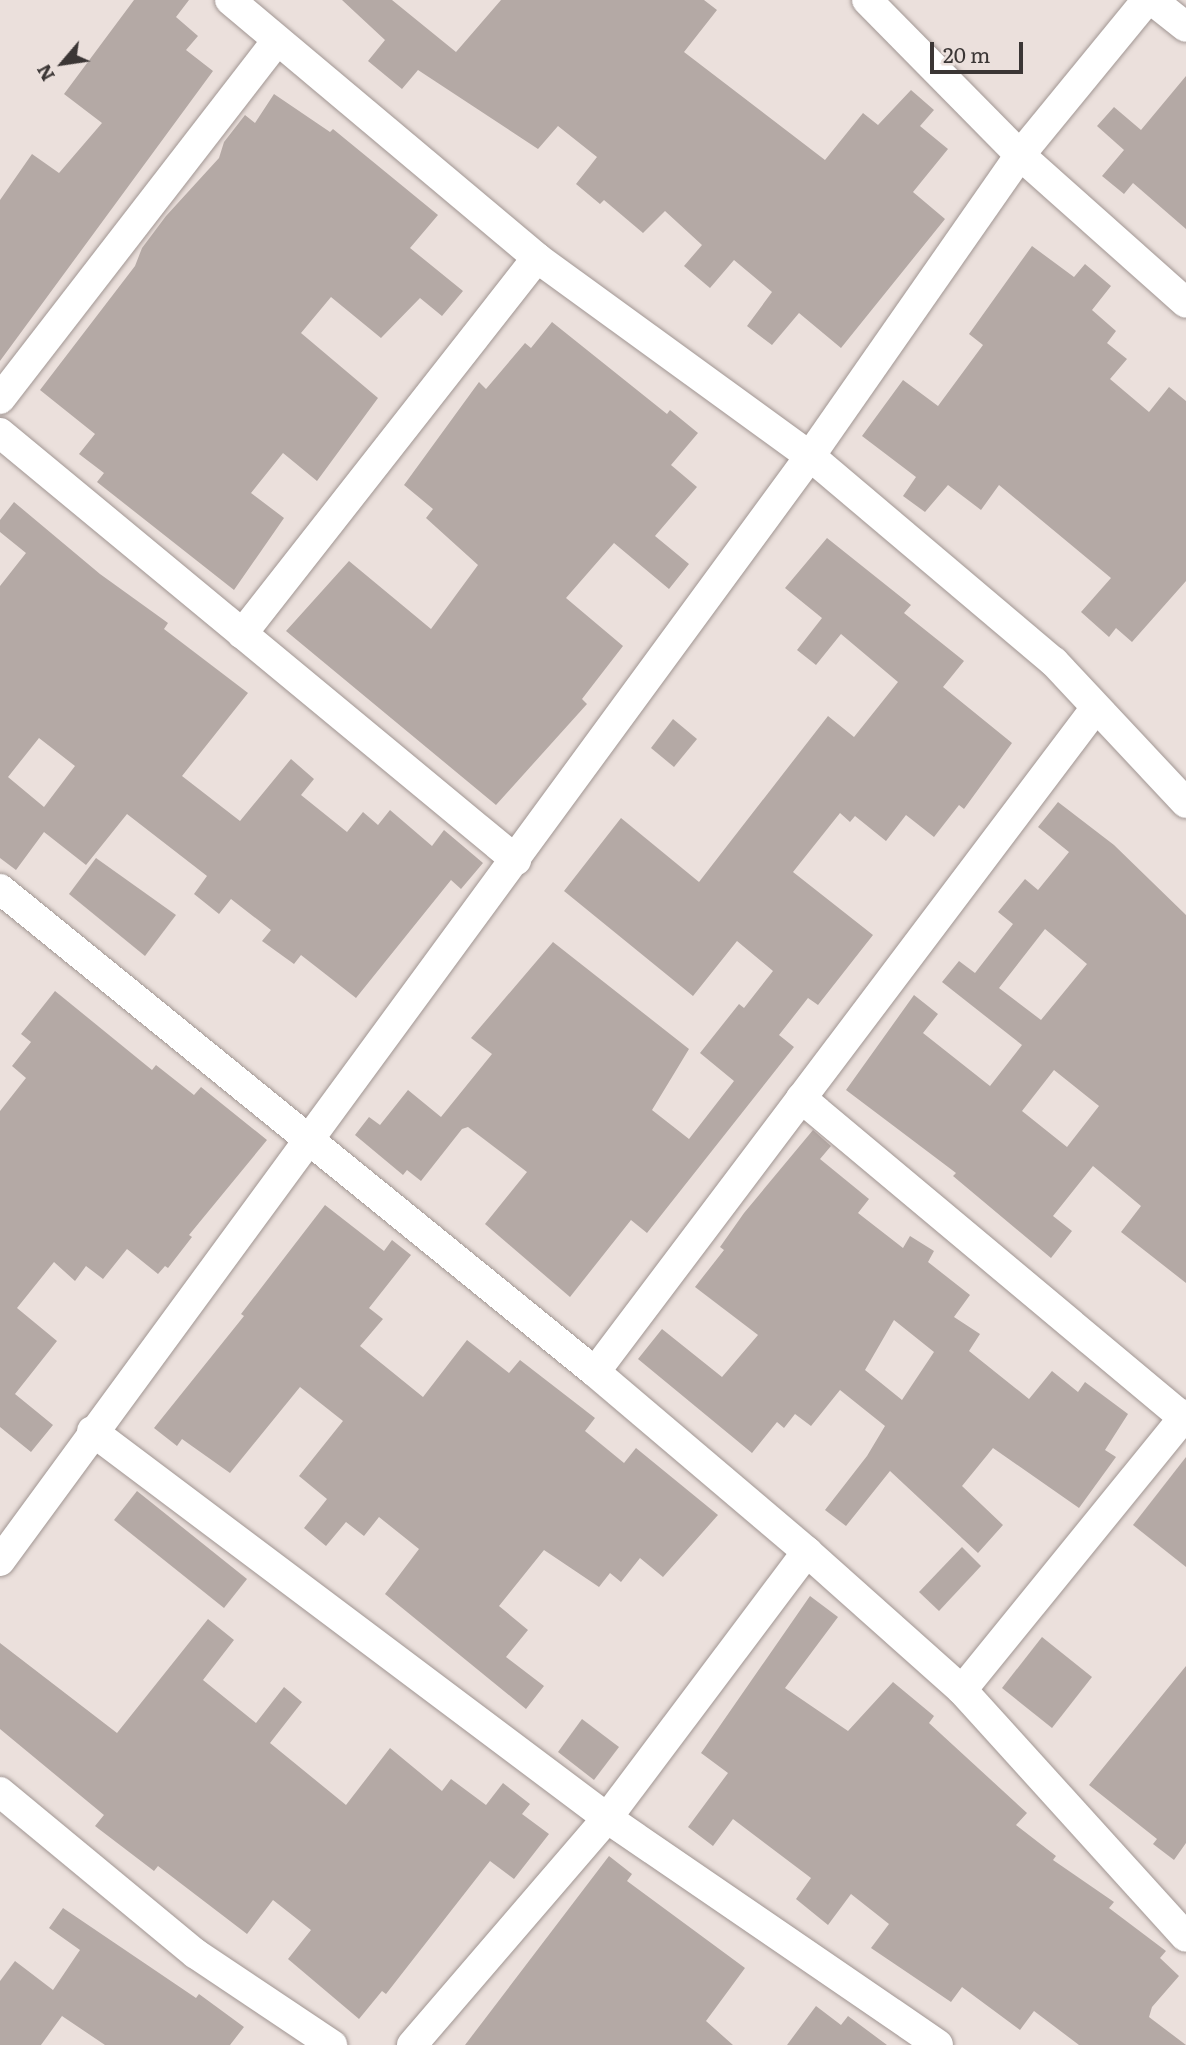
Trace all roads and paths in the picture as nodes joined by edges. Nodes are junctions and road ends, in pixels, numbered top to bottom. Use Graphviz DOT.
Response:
graph roads {
  1 [pos="230,0"];
  2 [pos="867,0"];
  3 [pos="1150,0"];
  4 [pos="1186,27"];
  5 [pos="276,42"];
  6 [pos="1020,155"];
  7 [pos="537,258"];
  8 [pos="1186,303"];
  9 [pos="0,399"];
  10 [pos="0,433"];
  11 [pos="810,456"];
  12 [pos="242,634"];
  13 [pos="1095,709"];
  14 [pos="1186,803"];
  15 [pos="516,860"];
  16 [pos="5,903"];
  17 [pos="801,1098"];
  18 [pos="307,1140"];
  19 [pos="595,1372"];
  20 [pos="1185,1417"];
  21 [pos="92,1431"];
  22 [pos="807,1552"];
  23 [pos="0,1561"];
  24 [pos="962,1690"];
  25 [pos="0,1792"];
  26 [pos="607,1818"];
  27 [pos="1186,1937"];
  28 [pos="332,2045"];
  29 [pos="412,2045"];
  30 [pos="938,2045"];
  1 -- 5 [label="street"];
  2 -- 6 [label="street"];
  3 -- 4 [label="street"];
  3 -- 6 [label="street"];
  5 -- 7 [label="street"];
  5 -- 9 [label="street"];
  6 -- 8 [label="street"];
  6 -- 11 [label="street"];
  7 -- 11 [label="street"];
  7 -- 12 [label="street"];
  10 -- 12 [label="street"];
  11 -- 13 [label="street"];
  11 -- 15 [label="street"];
  12 -- 15 [label="street"];
  13 -- 14 [label="street"];
  13 -- 17 [label="street"];
  15 -- 18 [label="street"];
  16 -- 18 [label="street"];
  17 -- 19 [label="street"];
  17 -- 20 [label="street"];
  18 -- 19 [label="street"];
  18 -- 21 [label="street"];
  19 -- 22 [label="street"];
  20 -- 24 [label="street"];
  21 -- 23 [label="street"];
  21 -- 26 [label="street"];
  22 -- 24 [label="street"];
  22 -- 26 [label="street"];
  24 -- 27 [label="street"];
  25 -- 28 [label="street"];
  26 -- 29 [label="street"];
  26 -- 30 [label="street"];
}
